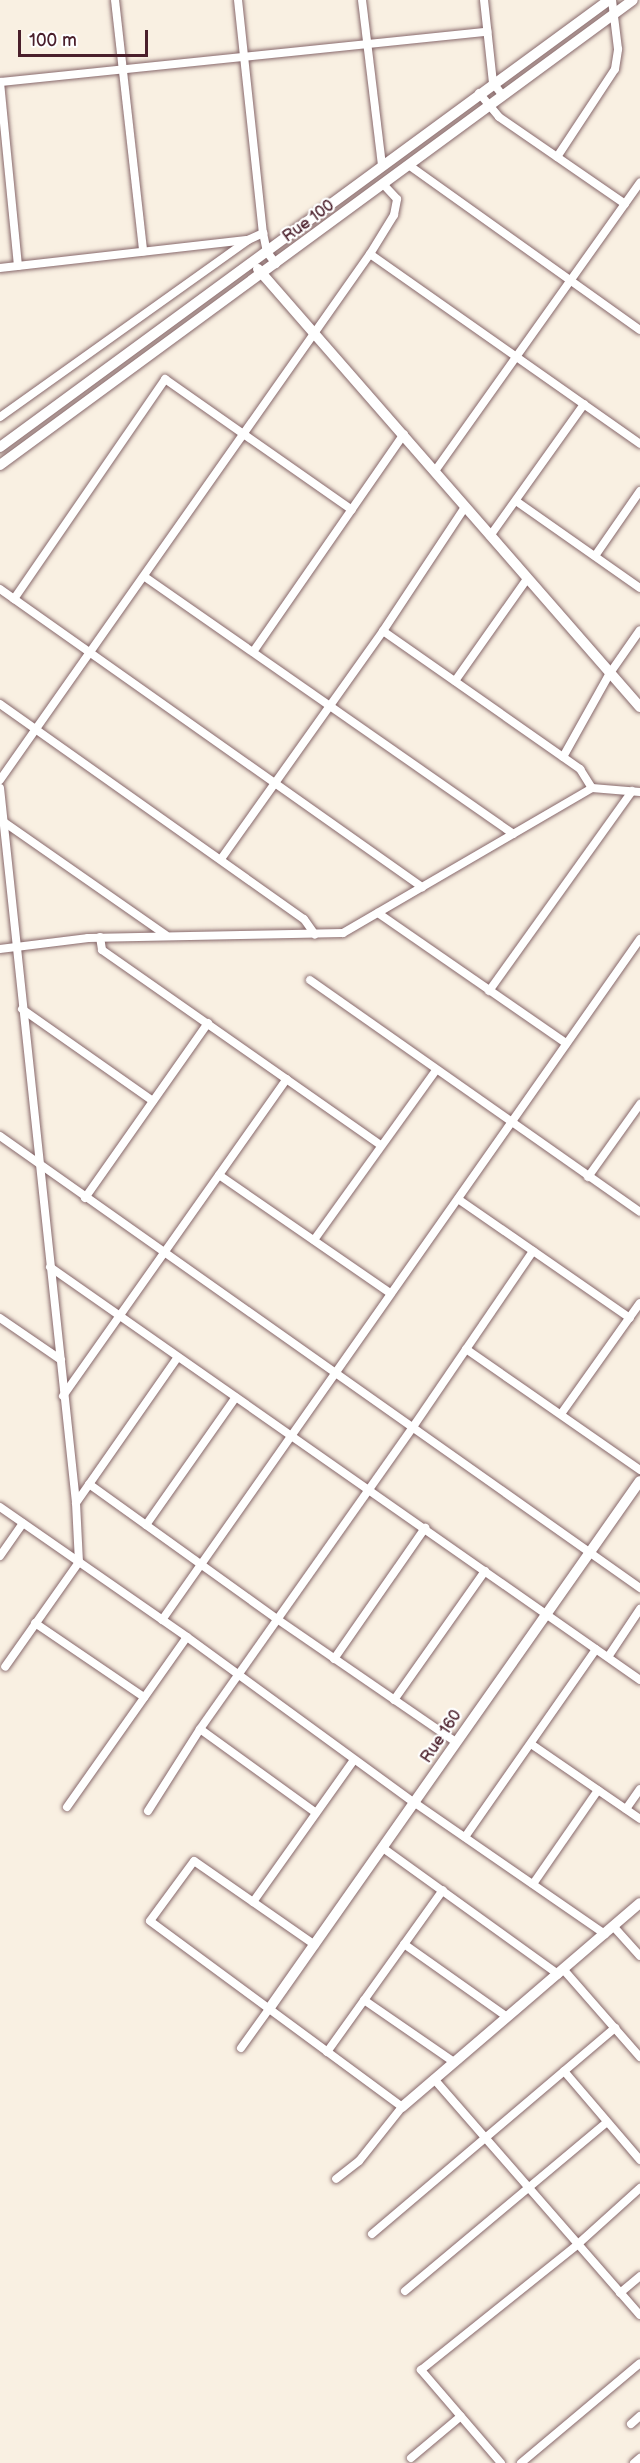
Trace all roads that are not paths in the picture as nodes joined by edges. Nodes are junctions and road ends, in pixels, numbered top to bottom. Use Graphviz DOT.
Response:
graph roads {
  1 [pos="115,0"];
  2 [pos="238,0"];
  3 [pos="362,0"];
  4 [pos="484,0"];
  5 [pos="610,0"];
  6 [pos="633,0"];
  7 [pos="614,14"];
  8 [pos="487,32"];
  9 [pos="367,45"];
  10 [pos="245,58"];
  11 [pos="122,71"];
  12 [pos="493,83"];
  13 [pos="479,93"];
  14 [pos="503,96"];
  15 [pos="489,106"];
  16 [pos="557,157"];
  17 [pos="382,166"];
  18 [pos="410,166"];
  19 [pos="640,183"];
  20 [pos="384,185"];
  21 [pos="625,204"];
  22 [pos="262,233"];
  23 [pos="248,240"];
  24 [pos="143,251"];
  25 [pos="267,252"];
  26 [pos="370,254"];
  27 [pos="252,262"];
  28 [pos="276,264"];
  29 [pos="18,266"];
  30 [pos="0,268"];
  31 [pos="262,274"];
  32 [pos="571,281"];
  33 [pos="639,327"];
  34 [pos="314,333"];
  35 [pos="517,358"];
  36 [pos="584,404"];
  37 [pos="0,417"];
  38 [pos="244,434"];
  39 [pos="404,434"];
  40 [pos="640,444"];
  41 [pos="0,447"];
  42 [pos="0,465"];
  43 [pos="435,471"];
  44 [pos="640,491"];
  45 [pos="516,501"];
  46 [pos="465,507"];
  47 [pos="352,510"];
  48 [pos="490,536"];
  49 [pos="595,556"];
  50 [pos="145,577"];
  51 [pos="527,579"];
  52 [pos="640,588"];
  53 [pos="0,589"];
  54 [pos="14,599"];
  55 [pos="640,630"];
  56 [pos="383,631"];
  57 [pos="91,652"];
  58 [pos="253,652"];
  59 [pos="610,673"];
  60 [pos="456,681"];
  61 [pos="0,704"];
  62 [pos="330,706"];
  63 [pos="640,707"];
  64 [pos="35,730"];
  65 [pos="563,757"];
  66 [pos="0,780"];
  67 [pos="276,782"];
  68 [pos="0,788"];
  69 [pos="592,788"];
  70 [pos="636,792"];
  71 [pos="2,820"];
  72 [pos="513,834"];
  73 [pos="221,859"];
  74 [pos="422,887"];
  75 [pos="378,913"];
  76 [pos="166,935"];
  77 [pos="315,935"];
  78 [pos="100,937"];
  79 [pos="640,939"];
  80 [pos="15,945"];
  81 [pos="0,949"];
  82 [pos="632,952"];
  83 [pos="640,958"];
  84 [pos="310,980"];
  85 [pos="489,991"];
  86 [pos="22,1009"];
  87 [pos="208,1023"];
  88 [pos="566,1043"];
  89 [pos="436,1070"];
  90 [pos="287,1079"];
  91 [pos="153,1101"];
  92 [pos="640,1104"];
  93 [pos="512,1123"];
  94 [pos="0,1136"];
  95 [pos="381,1146"];
  96 [pos="39,1166"];
  97 [pos="219,1175"];
  98 [pos="588,1177"];
  99 [pos="85,1198"];
  100 [pos="458,1199"];
  101 [pos="640,1212"];
  102 [pos="314,1240"];
  103 [pos="533,1251"];
  104 [pos="163,1254"];
  105 [pos="50,1267"];
  106 [pos="390,1293"];
  107 [pos="640,1303"];
  108 [pos="119,1316"];
  109 [pos="0,1318"];
  110 [pos="630,1318"];
  111 [pos="466,1349"];
  112 [pos="178,1356"];
  113 [pos="61,1360"];
  114 [pos="335,1373"];
  115 [pos="63,1396"];
  116 [pos="236,1397"];
  117 [pos="561,1414"];
  118 [pos="413,1427"];
  119 [pos="292,1434"];
  120 [pos="640,1470"];
  121 [pos="640,1481"];
  122 [pos="89,1484"];
  123 [pos="368,1489"];
  124 [pos="76,1503"];
  125 [pos="0,1507"];
  126 [pos="23,1523"];
  127 [pos="146,1526"];
  128 [pos="425,1528"];
  129 [pos="588,1552"];
  130 [pos="0,1556"];
  131 [pos="79,1562"];
  132 [pos="201,1565"];
  133 [pos="485,1571"];
  134 [pos="640,1588"];
  135 [pos="640,1609"];
  136 [pos="546,1613"];
  137 [pos="277,1619"];
  138 [pos="162,1620"];
  139 [pos="35,1623"];
  140 [pos="187,1637"];
  141 [pos="596,1649"];
  142 [pos="608,1658"];
  143 [pos="334,1659"];
  144 [pos="5,1667"];
  145 [pos="238,1675"];
  146 [pos="640,1680"];
  147 [pos="144,1697"];
  148 [pos="394,1700"];
  149 [pos="200,1729"];
  150 [pos="456,1742"];
  151 [pos="531,1744"];
  152 [pos="354,1760"];
  153 [pos="640,1789"];
  154 [pos="598,1790"];
  155 [pos="415,1803"];
  156 [pos="67,1807"];
  157 [pos="626,1809"];
  158 [pos="148,1811"];
  159 [pos="316,1813"];
  160 [pos="640,1819"];
  161 [pos="465,1838"];
  162 [pos="383,1848"];
  163 [pos="533,1884"];
  164 [pos="443,1890"];
  165 [pos="253,1902"];
  166 [pos="640,1903"];
  167 [pos="609,1930"];
  168 [pos="404,1944"];
  169 [pos="315,1946"];
  170 [pos="640,1956"];
  171 [pos="560,1971"];
  172 [pos="364,2000"];
  173 [pos="268,2009"];
  174 [pos="507,2017"];
  175 [pos="615,2028"];
  176 [pos="241,2048"];
  177 [pos="327,2052"];
  178 [pos="640,2057"];
  179 [pos="454,2062"];
  180 [pos="564,2071"];
  181 [pos="434,2079"];
  182 [pos="402,2107"];
  183 [pos="607,2122"];
  184 [pos="485,2138"];
  185 [pos="640,2160"];
  186 [pos="336,2179"];
  187 [pos="529,2188"];
  188 [pos="640,2188"];
  189 [pos="372,2234"];
  190 [pos="578,2244"];
  191 [pos="640,2276"];
  192 [pos="405,2291"];
  193 [pos="620,2293"];
  194 [pos="640,2316"];
  195 [pos="640,2363"];
  196 [pos="461,2416"];
  197 [pos="640,2416"];
  198 [pos="631,2424"];
  199 [pos="411,2458"];
  200 [pos="640,2458"];
  201 [pos="501,2463"];
  202 [pos="521,2463"];
  203 [pos="634,2463"];
  1 -- 11 [label="street"];
  2 -- 10 [label="street"];
  3 -- 9 [label="street"];
  4 -- 8 [label="street"];
  5 -- 7 [label="street"];
  5 -- 12 [label="street"];
  6 -- 7 [label="street, Rue 100"];
  7 -- 14 [label="street, Rue 100"];
  7 -- 16 [label="street"];
  8 -- 9 [label="street"];
  8 -- 12 [label="street"];
  9 -- 10 [label="street"];
  9 -- 17 [label="street"];
  10 -- 11 [label="street"];
  10 -- 22 [label="street"];
  11 -- 24 [label="street"];
  11 -- 29 [label="street"];
  12 -- 13 [label="street"];
  12 -- 14 [label="street"];
  13 -- 15 [label="street"];
  13 -- 17 [label="street"];
  14 -- 15 [label="street, Rue 100"];
  15 -- 16 [label="street"];
  15 -- 18 [label="street, Rue 100"];
  16 -- 21 [label="street"];
  17 -- 25 [label="street"];
  18 -- 20 [label="street, Rue 100"];
  18 -- 32 [label="street"];
  19 -- 21 [label="street"];
  20 -- 26 [label="street"];
  20 -- 28 [label="street, Rue 100"];
  21 -- 32 [label="street"];
  22 -- 23 [label="street"];
  22 -- 25 [label="street"];
  23 -- 24 [label="street"];
  23 -- 37 [label="street"];
  24 -- 29 [label="street"];
  25 -- 27 [label="street"];
  25 -- 28 [label="street"];
  26 -- 34 [label="street"];
  26 -- 35 [label="street"];
  27 -- 31 [label="street"];
  27 -- 41 [label="street"];
  28 -- 31 [label="street, Rue 100"];
  29 -- 30 [label="street"];
  31 -- 34 [label="street"];
  31 -- 42 [label="street, Rue 100"];
  32 -- 33 [label="street"];
  32 -- 35 [label="street"];
  34 -- 38 [label="street"];
  34 -- 39 [label="street"];
  35 -- 36 [label="street"];
  35 -- 43 [label="street"];
  36 -- 40 [label="street"];
  36 -- 45 [label="street"];
  38 -- 47 [label="street"];
  38 -- 50 [label="street"];
  38 -- 54 [label="street"];
  39 -- 43 [label="street"];
  39 -- 47 [label="street"];
  43 -- 46 [label="street"];
  44 -- 49 [label="street"];
  45 -- 48 [label="street"];
  45 -- 49 [label="street"];
  46 -- 48 [label="street"];
  46 -- 56 [label="street"];
  47 -- 58 [label="street"];
  48 -- 51 [label="street"];
  49 -- 52 [label="street"];
  50 -- 57 [label="street"];
  50 -- 58 [label="street"];
  51 -- 59 [label="street"];
  51 -- 60 [label="street"];
  53 -- 54 [label="street"];
  54 -- 57 [label="street"];
  55 -- 59 [label="street"];
  56 -- 60 [label="street"];
  56 -- 62 [label="street"];
  57 -- 64 [label="street"];
  57 -- 67 [label="street"];
  58 -- 62 [label="street"];
  59 -- 63 [label="street"];
  59 -- 65 [label="street"];
  60 -- 65 [label="street"];
  61 -- 64 [label="street"];
  62 -- 67 [label="street"];
  62 -- 72 [label="street"];
  64 -- 66 [label="street"];
  64 -- 73 [label="street"];
  65 -- 69 [label="street"];
  67 -- 73 [label="street"];
  67 -- 74 [label="street"];
  68 -- 71 [label="street"];
  69 -- 70 [label="street"];
  69 -- 72 [label="street"];
  70 -- 85 [label="street"];
  71 -- 76 [label="street"];
  71 -- 80 [label="street"];
  72 -- 74 [label="street"];
  73 -- 77 [label="street"];
  74 -- 75 [label="street"];
  75 -- 77 [label="street"];
  75 -- 85 [label="street"];
  76 -- 77 [label="street"];
  76 -- 78 [label="street"];
  78 -- 80 [label="street"];
  78 -- 87 [label="street"];
  79 -- 82 [label="street"];
  80 -- 81 [label="street"];
  80 -- 86 [label="street"];
  82 -- 83 [label="street"];
  82 -- 88 [label="street"];
  84 -- 89 [label="street"];
  85 -- 88 [label="street"];
  86 -- 91 [label="street"];
  86 -- 96 [label="street"];
  87 -- 90 [label="street"];
  87 -- 91 [label="street"];
  88 -- 93 [label="street"];
  89 -- 93 [label="street"];
  89 -- 95 [label="street"];
  90 -- 95 [label="street"];
  90 -- 97 [label="street"];
  91 -- 99 [label="street"];
  92 -- 98 [label="street"];
  93 -- 98 [label="street"];
  93 -- 100 [label="street"];
  94 -- 96 [label="street"];
  95 -- 102 [label="street"];
  96 -- 99 [label="street"];
  96 -- 105 [label="street"];
  97 -- 102 [label="street"];
  97 -- 104 [label="street"];
  98 -- 101 [label="street"];
  99 -- 104 [label="street"];
  100 -- 103 [label="street"];
  100 -- 106 [label="street"];
  102 -- 106 [label="street"];
  103 -- 110 [label="street"];
  103 -- 111 [label="street"];
  104 -- 108 [label="street"];
  104 -- 114 [label="street"];
  105 -- 108 [label="street"];
  105 -- 113 [label="street"];
  106 -- 114 [label="street"];
  107 -- 110 [label="street"];
  108 -- 112 [label="street"];
  108 -- 115 [label="street"];
  109 -- 113 [label="street"];
  110 -- 117 [label="street"];
  111 -- 117 [label="street"];
  111 -- 118 [label="street"];
  112 -- 116 [label="street"];
  112 -- 122 [label="street"];
  113 -- 115 [label="street"];
  114 -- 118 [label="street"];
  114 -- 119 [label="street"];
  115 -- 124 [label="street"];
  116 -- 119 [label="street"];
  116 -- 127 [label="street"];
  117 -- 120 [label="street"];
  118 -- 123 [label="street"];
  118 -- 129 [label="street"];
  119 -- 123 [label="street"];
  119 -- 132 [label="street"];
  121 -- 129 [label="street, Rue 160"];
  122 -- 124 [label="street"];
  122 -- 127 [label="street"];
  123 -- 128 [label="street"];
  123 -- 137 [label="street"];
  124 -- 131 [label="street"];
  125 -- 126 [label="street"];
  126 -- 130 [label="street"];
  126 -- 131 [label="street"];
  127 -- 132 [label="street"];
  128 -- 133 [label="street"];
  128 -- 143 [label="street"];
  129 -- 134 [label="street"];
  129 -- 136 [label="street, Rue 160"];
  131 -- 138 [label="street"];
  131 -- 139 [label="street"];
  132 -- 137 [label="street"];
  132 -- 138 [label="street"];
  133 -- 136 [label="street"];
  133 -- 148 [label="street"];
  135 -- 142 [label="street"];
  136 -- 141 [label="street"];
  136 -- 150 [label="street, Rue 160"];
  137 -- 143 [label="street"];
  137 -- 145 [label="street"];
  138 -- 140 [label="street"];
  139 -- 144 [label="street"];
  139 -- 147 [label="street"];
  140 -- 145 [label="street"];
  140 -- 147 [label="street"];
  141 -- 142 [label="street"];
  141 -- 151 [label="street"];
  142 -- 146 [label="street"];
  143 -- 148 [label="street"];
  145 -- 149 [label="street"];
  145 -- 152 [label="street"];
  147 -- 156 [label="street"];
  148 -- 150 [label="street"];
  149 -- 158 [label="street"];
  149 -- 159 [label="street"];
  150 -- 155 [label="street, Rue 160"];
  151 -- 154 [label="street"];
  151 -- 161 [label="street"];
  152 -- 155 [label="street"];
  152 -- 159 [label="street"];
  153 -- 157 [label="street"];
  154 -- 157 [label="street"];
  154 -- 163 [label="street"];
  155 -- 161 [label="street"];
  155 -- 162 [label="street, Rue 160"];
  157 -- 160 [label="street"];
  159 -- 165 [label="street"];
  161 -- 163 [label="street"];
  162 -- 164 [label="street"];
  162 -- 169 [label="street, Rue 160"];
  163 -- 167 [label="street"];
  164 -- 168 [label="street"];
  164 -- 171 [label="street"];
  165 -- 169 [label="street"];
  165 -- 173 [label="street"];
  166 -- 167 [label="street"];
  167 -- 170 [label="street"];
  167 -- 171 [label="street"];
  168 -- 172 [label="street"];
  168 -- 174 [label="street"];
  169 -- 173 [label="street, Rue 160"];
  171 -- 174 [label="street"];
  171 -- 175 [label="street"];
  172 -- 177 [label="street"];
  172 -- 179 [label="street"];
  173 -- 176 [label="street"];
  173 -- 177 [label="street"];
  174 -- 179 [label="street"];
  175 -- 178 [label="street"];
  175 -- 180 [label="street"];
  177 -- 182 [label="street"];
  179 -- 181 [label="street"];
  180 -- 183 [label="street"];
  180 -- 184 [label="street"];
  181 -- 182 [label="street"];
  181 -- 184 [label="street"];
  182 -- 186 [label="street"];
  183 -- 185 [label="street"];
  183 -- 187 [label="street"];
  184 -- 187 [label="street"];
  184 -- 189 [label="street"];
  187 -- 190 [label="street"];
  187 -- 192 [label="street"];
  188 -- 190 [label="street"];
  190 -- 193 [label="street"];
  190 -- 196 [label="street"];
  191 -- 193 [label="street"];
  193 -- 194 [label="street"];
  195 -- 202 [label="street"];
  196 -- 199 [label="street"];
  196 -- 201 [label="street"];
  197 -- 198 [label="street"];
  200 -- 203 [label="street"];
}
